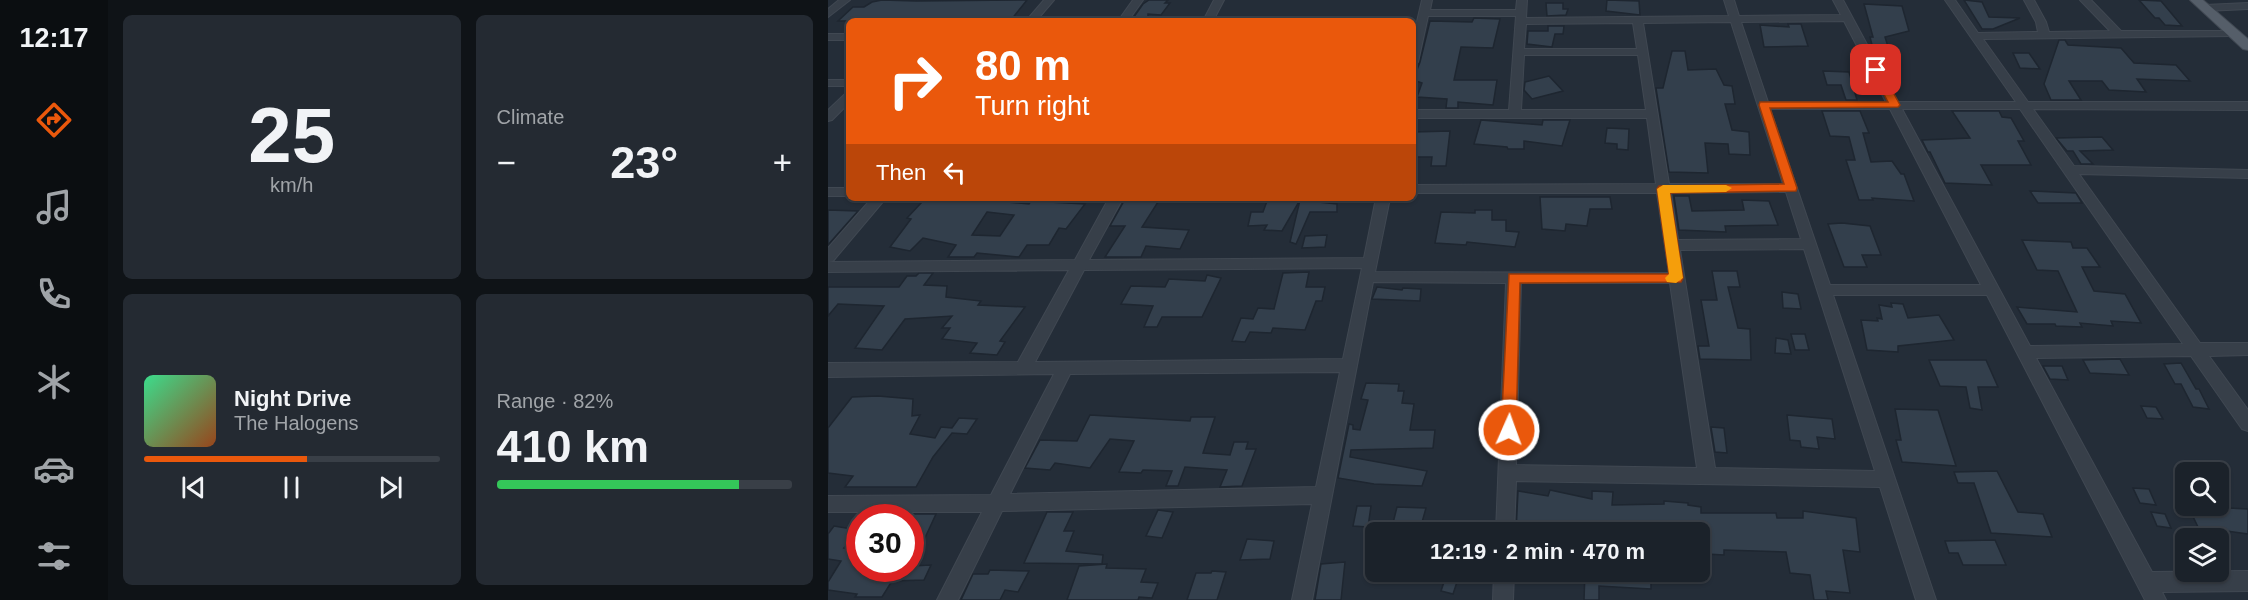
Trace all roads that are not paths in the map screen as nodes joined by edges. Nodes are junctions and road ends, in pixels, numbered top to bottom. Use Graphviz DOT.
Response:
graph roads {
  1 [pos="845,0"];
  2 [pos="1049,0"];
  3 [pos="1138,0"];
  4 [pos="1219,0"];
  5 [pos="1427,0"];
  6 [pos="1522,0"];
  7 [pos="1729,0"];
  8 [pos="1838,0"];
  9 [pos="1950,0"];
  10 [pos="2029,0"];
  11 [pos="2085,0"];
  12 [pos="2200,4"];
  13 [pos="2248,6"];
  14 [pos="1424,13"];
  15 [pos="828,14"];
  16 [pos="1521,17"];
  17 [pos="1034,18"];
  18 [pos="1125,18"];
  19 [pos="1210,18"];
  20 [pos="1848,18"];
  21 [pos="1736,19"];
  22 [pos="1638,21"];
  23 [pos="2116,33"];
  24 [pos="2232,33"];
  25 [pos="2044,34"];
  26 [pos="1975,36"];
  27 [pos="828,38"];
  28 [pos="846,38"];
  29 [pos="1416,38"];
  30 [pos="2248,46"];
  31 [pos="1519,52"];
  32 [pos="1642,52"];
  33 [pos="828,83"];
  34 [pos="846,83"];
  35 [pos="846,99"];
  36 [pos="1764,105"];
  37 [pos="1895,105"];
  38 [pos="2024,105"];
  39 [pos="2248,106"];
  40 [pos="1416,114"];
  41 [pos="1515,114"];
  42 [pos="1652,114"];
  43 [pos="828,117"];
  44 [pos="2070,170"];
  45 [pos="2248,174"];
  46 [pos="1791,188"];
  47 [pos="1416,189"];
  48 [pos="1663,189"];
  49 [pos="828,192"];
  50 [pos="846,192"];
  51 [pos="876,201"];
  52 [pos="1114,201"];
  53 [pos="1382,201"];
  54 [pos="1810,244"];
  55 [pos="1672,245"];
  56 [pos="828,257"];
  57 [pos="1078,265"];
  58 [pos="828,267"];
  59 [pos="1369,270"];
  60 [pos="1514,278"];
  61 [pos="1676,278"];
  62 [pos="1825,290"];
  63 [pos="1992,290"];
  64 [pos="2196,350"];
  65 [pos="2248,350"];
  66 [pos="2024,352"];
  67 [pos="1349,365"];
  68 [pos="1023,368"];
  69 [pos="1065,368"];
  70 [pos="828,370"];
  71 [pos="2248,424"];
  72 [pos="1507,473"];
  73 [pos="1707,476"];
  74 [pos="1886,479"];
  75 [pos="1324,495"];
  76 [pos="996,503"];
  77 [pos="828,504"];
  78 [pos="1505,522"];
  79 [pos="2248,581"];
  80 [pos="1504,582"];
  81 [pos="2147,582"];
  82 [pos="947,600"];
  83 [pos="1302,600"];
  84 [pos="1503,600"];
  85 [pos="1926,600"];
  86 [pos="2156,600"];
  1 -- 15 [label="street"];
  2 -- 17 [label="street"];
  3 -- 18 [label="street"];
  4 -- 19 [label="street"];
  5 -- 14 [label="street"];
  6 -- 16 [label="street"];
  7 -- 21 [label="street"];
  8 -- 20 [label="street"];
  9 -- 26 [label="street"];
  10 -- 25 [label="street"];
  11 -- 23 [label="street"];
  12 -- 13 [label="street"];
  12 -- 24 [label="main road"];
  14 -- 16 [label="street"];
  14 -- 29 [label="street"];
  16 -- 22 [label="street"];
  16 -- 31 [label="street"];
  20 -- 21 [label="street"];
  20 -- 37 [label="street"];
  21 -- 22 [label="street"];
  21 -- 36 [label="street"];
  22 -- 32 [label="street"];
  23 -- 24 [label="street"];
  23 -- 25 [label="street"];
  24 -- 30 [label="main road"];
  25 -- 26 [label="street"];
  26 -- 38 [label="street"];
  27 -- 28 [label="street"];
  31 -- 32 [label="street"];
  31 -- 41 [label="street"];
  32 -- 42 [label="street"];
  33 -- 34 [label="street"];
  35 -- 43 [label="street"];
  36 -- 37 [label="street"];
  36 -- 46 [label="street"];
  37 -- 38 [label="street"];
  37 -- 63 [label="street"];
  38 -- 39 [label="street"];
  38 -- 44 [label="street"];
  40 -- 41 [label="street"];
  41 -- 42 [label="street"];
  42 -- 48 [label="street"];
  44 -- 45 [label="street"];
  44 -- 64 [label="street"];
  46 -- 48 [label="street"];
  46 -- 54 [label="street"];
  47 -- 48 [label="street"];
  48 -- 55 [label="street"];
  49 -- 50 [label="street"];
  51 -- 56 [label="street"];
  52 -- 57 [label="street"];
  53 -- 59 [label="street"];
  54 -- 55 [label="street"];
  54 -- 62 [label="street"];
  55 -- 61 [label="street"];
  57 -- 58 [label="street"];
  57 -- 59 [label="street"];
  57 -- 68 [label="street"];
  59 -- 60 [label="street"];
  59 -- 67 [label="street"];
  60 -- 61 [label="street"];
  60 -- 72 [label="street"];
  61 -- 73 [label="street"];
  62 -- 63 [label="street"];
  62 -- 74 [label="street"];
  63 -- 66 [label="street"];
  64 -- 65 [label="street"];
  64 -- 66 [label="street"];
  64 -- 71 [label="street"];
  66 -- 81 [label="street"];
  67 -- 69 [label="street"];
  67 -- 75 [label="street"];
  68 -- 69 [label="street"];
  68 -- 70 [label="street"];
  69 -- 76 [label="street"];
  72 -- 73 [label="street"];
  72 -- 78 [label="street"];
  73 -- 74 [label="street"];
  74 -- 85 [label="street"];
  75 -- 76 [label="street"];
  75 -- 83 [label="street"];
  76 -- 77 [label="street"];
  76 -- 82 [label="street"];
  79 -- 81 [label="street"];
  80 -- 84 [label="street"];
  81 -- 86 [label="street"];
}
